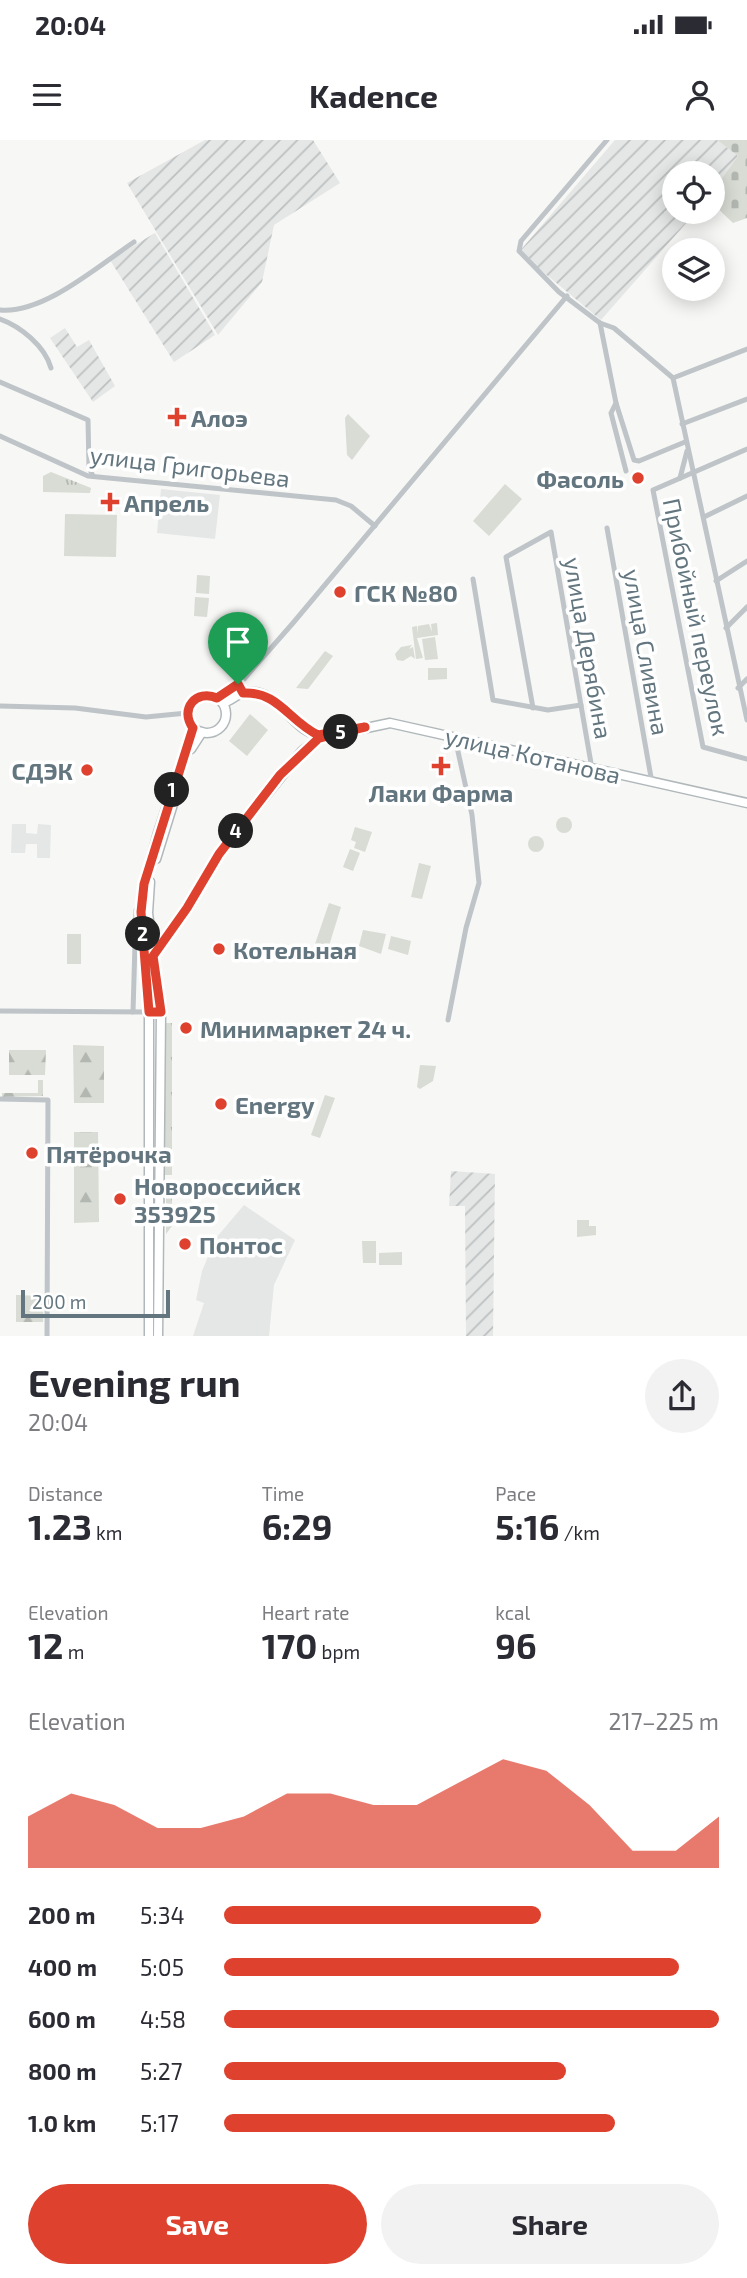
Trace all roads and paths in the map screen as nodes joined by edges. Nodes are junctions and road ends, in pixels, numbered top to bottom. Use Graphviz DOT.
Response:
graph roads {
  1 [pos="607,140"];
  2 [pos="134,242"];
  3 [pos="567,296"];
  4 [pos="0,310"];
  5 [pos="0,319"];
  6 [pos="600,323"];
  7 [pos="747,349"];
  8 [pos="51,368"];
  9 [pos="673,378"];
  10 [pos="0,382"];
  11 [pos="747,399"];
  12 [pos="616,403"];
  13 [pos="682,424"];
  14 [pos="0,436"];
  15 [pos="686,445"];
  16 [pos="747,449"];
  17 [pos="626,471"];
  18 [pos="695,471"];
  19 [pos="93,476"];
  20 [pos="680,478"];
  21 [pos="747,496"];
  22 [pos="704,517"];
  23 [pos="375,526"];
  24 [pos="607,528"];
  25 [pos="747,561"];
  26 [pos="473,579"];
  27 [pos="716,581"];
  28 [pos="747,607"];
  29 [pos="726,628"];
  30 [pos="747,679"];
  31 [pos="238,684"];
  32 [pos="738,688"];
  33 [pos="243,693"];
  34 [pos="222,704"];
  35 [pos="581,705"];
  36 [pos="0,706"];
  37 [pos="533,708"];
  38 [pos="187,713"];
  39 [pos="747,720"];
  40 [pos="365,727"];
  41 [pos="193,728"];
  42 [pos="202,732"];
  43 [pos="455,738"];
  44 [pos="313,739"];
  45 [pos="747,759"];
  46 [pos="592,769"];
  47 [pos="652,783"];
  48 [pos="747,803"];
  49 [pos="136,910"];
  50 [pos="155,950"];
  51 [pos="0,1011"];
  52 [pos="134,1012"];
  53 [pos="149,1012"];
  54 [pos="161,1012"];
  55 [pos="448,1020"];
  56 [pos="0,1099"];
  57 [pos="154,1298"];
  58 [pos="47,1336"];
  59 [pos="149,1336"];
  60 [pos="158,1336"];
  1 -- 3 [label="street"];
  2 -- 4 [label="street"];
  3 -- 6 [label="street"];
  3 -- 23 [label="street"];
  5 -- 8 [label="street"];
  6 -- 9 [label="street"];
  6 -- 12 [label="street"];
  7 -- 9 [label="street"];
  9 -- 13 [label="street"];
  10 -- 19 [label="street"];
  11 -- 13 [label="street"];
  12 -- 15 [label="street"];
  12 -- 17 [label="street"];
  13 -- 15 [label="street"];
  14 -- 19 [label="street, улица Григорьева"];
  15 -- 18 [label="street"];
  15 -- 20 [label="street"];
  16 -- 18 [label="street"];
  18 -- 20 [label="street"];
  18 -- 22 [label="street"];
  19 -- 23 [label="street, улица Григорьева"];
  20 -- 45 [label="street, Прибойный переулок"];
  21 -- 22 [label="street"];
  22 -- 27 [label="street"];
  23 -- 31 [label="street"];
  24 -- 47 [label="street, улица Сливина"];
  25 -- 27 [label="street"];
  26 -- 37 [label="street"];
  27 -- 29 [label="street"];
  28 -- 29 [label="street"];
  29 -- 32 [label="street"];
  30 -- 32 [label="street"];
  31 -- 33 [label="street"];
  31 -- 34 [label="street"];
  32 -- 39 [label="street"];
  33 -- 34 [label="street"];
  33 -- 40 [label="street"];
  34 -- 38 [label="street"];
  34 -- 42 [label="street"];
  34 -- 44 [label="street"];
  35 -- 37 [label="street"];
  35 -- 37 [label="street, улица Дерябина"];
  35 -- 46 [label="street, улица Дерябина"];
  36 -- 38 [label="street"];
  38 -- 41 [label="street"];
  40 -- 43 [label="street, улица Котанова"];
  40 -- 44 [label="street, улица Котанова"];
  41 -- 42 [label="street"];
  41 -- 53 [label="street"];
  42 -- 50 [label="street"];
  43 -- 46 [label="street, улица Котанова"];
  43 -- 55 [label="street"];
  44 -- 50 [label="street"];
  46 -- 47 [label="street, улица Котанова"];
  47 -- 48 [label="street, улица Котанова"];
  49 -- 52 [label="street"];
  50 -- 54 [label="street"];
  51 -- 52 [label="street"];
  52 -- 53 [label="street"];
  53 -- 54 [label="street"];
  53 -- 57 [label="street"];
  54 -- 57 [label="street"];
  56 -- 58 [label="street"];
  57 -- 59 [label="street"];
  57 -- 60 [label="street"];
}
